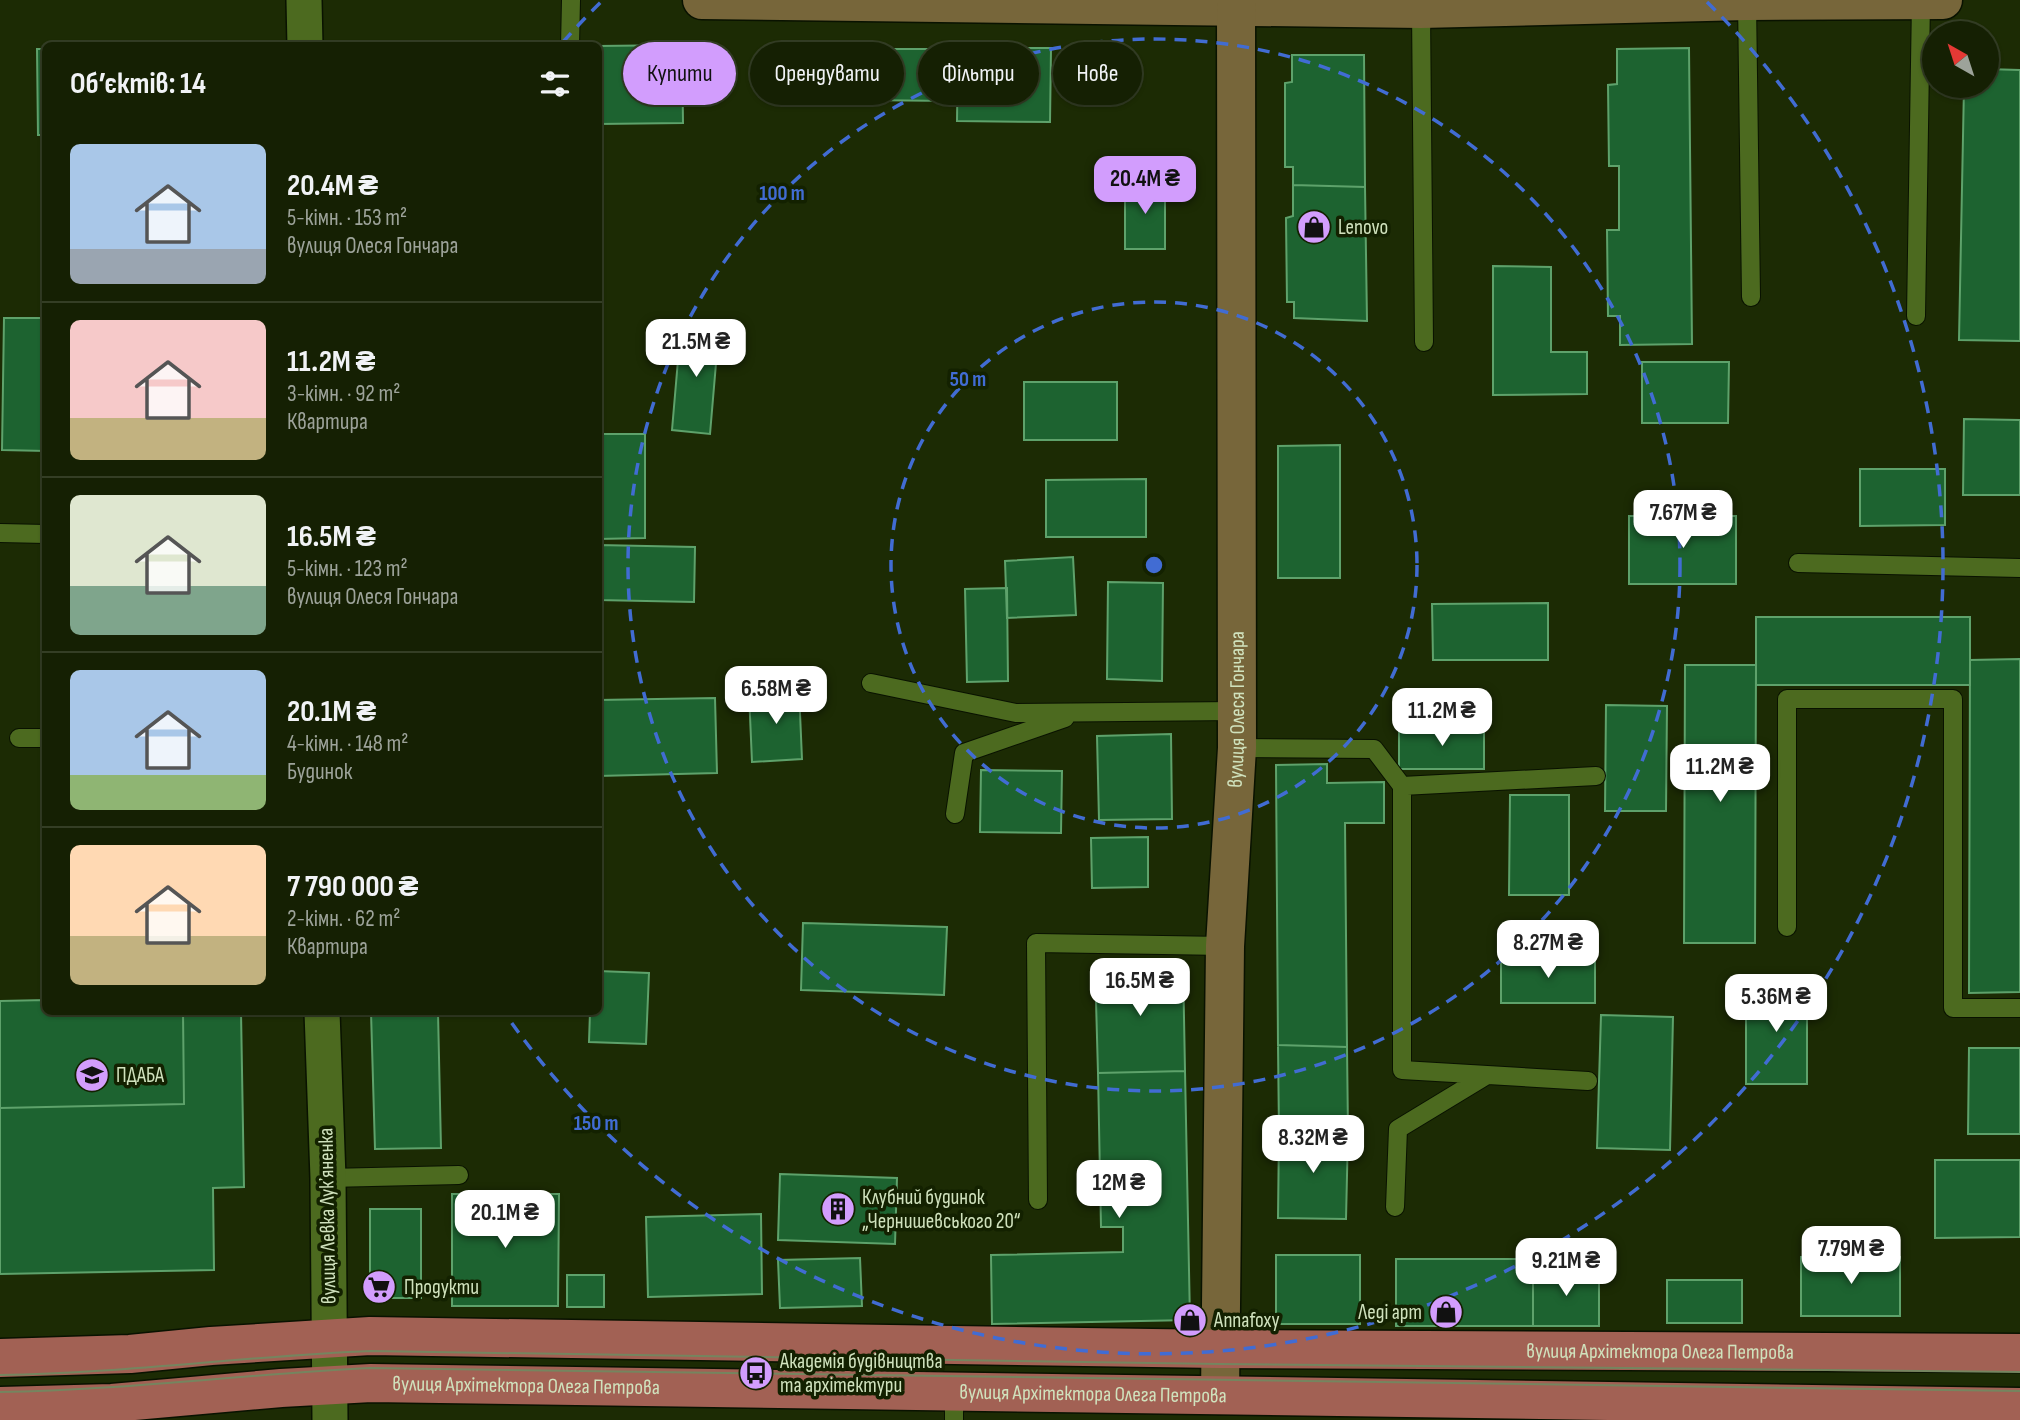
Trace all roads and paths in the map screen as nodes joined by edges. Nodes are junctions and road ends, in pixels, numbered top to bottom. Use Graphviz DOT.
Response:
graph roads {
  1 [pos="304,0"];
  2 [pos="571,0"];
  3 [pos="702,0"];
  4 [pos="709,0"];
  5 [pos="1942,0"];
  6 [pos="875,1"];
  7 [pos="1747,1"];
  8 [pos="1921,1"];
  9 [pos="967,2"];
  10 [pos="1236,3"];
  11 [pos="1421,9"];
  12 [pos="305,42"];
  13 [pos="570,42"];
  14 [pos="1751,297"];
  15 [pos="1916,316"];
  16 [pos="1424,342"];
  17 [pos="0,533"];
  18 [pos="42,534"];
  19 [pos="1798,563"];
  20 [pos="2020,568"];
  21 [pos="872,683"];
  22 [pos="1237,711"];
  23 [pos="1081,713"];
  24 [pos="19,738"];
  25 [pos="42,738"];
  26 [pos="1237,748"];
  27 [pos="1596,776"];
  28 [pos="1402,786"];
  29 [pos="955,814"];
  30 [pos="1787,927"];
  31 [pos="1225,946"];
  32 [pos="2020,1008"];
  33 [pos="322,1015"];
  34 [pos="1488,1075"];
  35 [pos="1588,1081"];
  36 [pos="459,1175"];
  37 [pos="328,1178"];
  38 [pos="1038,1200"];
  39 [pos="1395,1207"];
  40 [pos="328,1337"];
  41 [pos="1220,1349"];
  42 [pos="2020,1353"];
  43 [pos="0,1359"];
  44 [pos="330,1402"];
  45 [pos="954,1405"];
  46 [pos="1220,1407"];
  47 [pos="2020,1407"];
  48 [pos="1388,1409"];
  49 [pos="16,1411"];
  50 [pos="1634,1411"];
  1 -- 12 [label="street"];
  2 -- 13 [label="lane"];
  3 -- 4 [label="main road"];
  4 -- 6 [label="main road"];
  5 -- 8 [label="main road"];
  6 -- 9 [label="main road"];
  7 -- 8 [label="main road"];
  7 -- 11 [label="main road"];
  7 -- 14 [label="lane"];
  8 -- 15 [label="lane"];
  9 -- 10 [label="main road"];
  10 -- 11 [label="main road"];
  10 -- 22 [label="main road, вулиця Олеся Гончара"];
  11 -- 16 [label="lane"];
  17 -- 18 [label="lane"];
  19 -- 20 [label="lane"];
  21 -- 23 [label="lane"];
  22 -- 23 [label="lane"];
  22 -- 26 [label="main road, вулиця Олеся Гончара"];
  23 -- 29 [label="lane"];
  24 -- 25 [label="lane"];
  26 -- 28 [label="lane"];
  26 -- 31 [label="main road, вулиця Олеся Гончара"];
  27 -- 28 [label="lane"];
  28 -- 34 [label="lane"];
  30 -- 32 [label="lane"];
  31 -- 38 [label="lane"];
  31 -- 41 [label="main road, вулиця Олеся Гончара"];
  33 -- 37 [label="street, вулиця Левка Лукʼяненка"];
  34 -- 35 [label="lane"];
  34 -- 39 [label="lane"];
  36 -- 37 [label="lane"];
  37 -- 40 [label="street, вулиця Левка Лукʼяненка"];
  40 -- 41 [label="main road, вулиця Архітектора Олега Петрова"];
  40 -- 43 [label="main road, вулиця Архітектора Олега Петрова"];
  40 -- 44 [label="street, вулиця Левка Лукʼяненка"];
  41 -- 42 [label="main road, вулиця Архітектора Олега Петрова"];
  41 -- 46 [label="main road, вулиця Олеся Гончара"];
  44 -- 45 [label="main road, вулиця Архітектора Олега Петрова"];
  44 -- 49 [label="main road, вулиця Архітектора Олега Петрова"];
  45 -- 46 [label="main road, вулиця Архітектора Олега Петрова"];
  46 -- 48 [label="main road, вулиця Архітектора Олега Петрова"];
  47 -- 50 [label="main road, вулиця Архітектора Олега Петрова"];
  48 -- 50 [label="main road, вулиця Архітектора Олега Петрова"];
}
